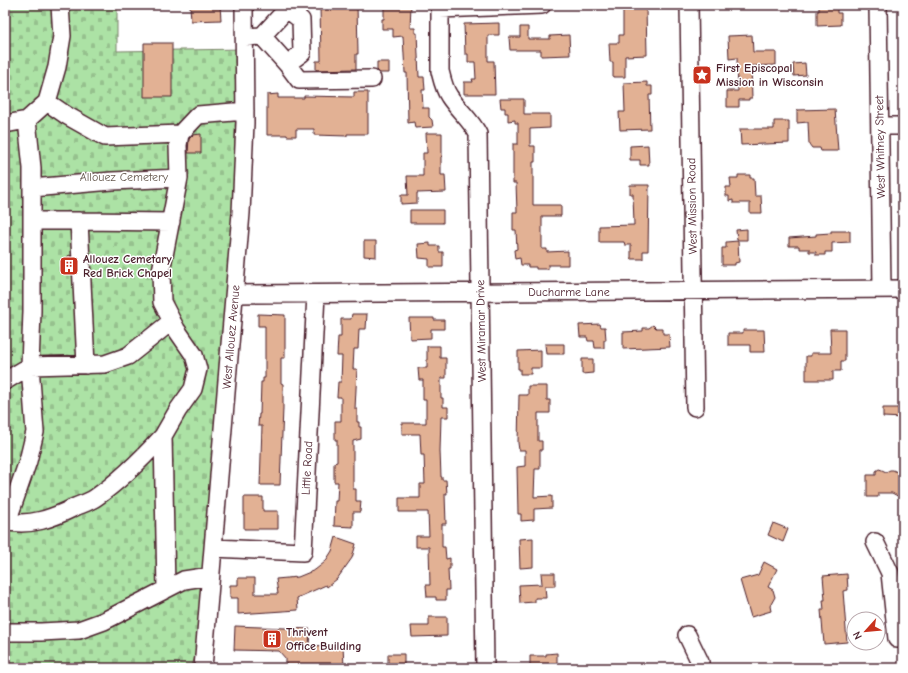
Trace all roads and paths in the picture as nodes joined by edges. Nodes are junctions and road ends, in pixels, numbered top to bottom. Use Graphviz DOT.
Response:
graph roads {
  1 [pos="60,5"];
  2 [pos="244,5"];
  3 [pos="542,5"];
  4 [pos="689,5"];
  5 [pos="878,5"];
  6 [pos="288,7"];
  7 [pos="440,7"];
  8 [pos="262,36"];
  9 [pos="245,37"];
  10 [pos="287,64"];
  11 [pos="372,78"];
  12 [pos="47,102"];
  13 [pos="245,111"];
  14 [pos="27,120"];
  15 [pos="5,124"];
  16 [pos="880,126"];
  17 [pos="903,126"];
  18 [pos="180,134"];
  19 [pos="179,178"];
  20 [pos="32,188"];
  21 [pos="79,220"];
  22 [pos="32,221"];
  23 [pos="171,222"];
  24 [pos="882,289"];
  25 [pos="903,289"];
  26 [pos="693,291"];
  27 [pos="481,293"];
  28 [pos="235,294"];
  29 [pos="316,294"];
  30 [pos="172,321"];
  31 [pos="86,365"];
  32 [pos="30,366"];
  33 [pos="5,381"];
  34 [pos="695,406"];
  35 [pos="163,436"];
  36 [pos="6,522"];
  37 [pos="875,542"];
  38 [pos="213,548"];
  39 [pos="210,576"];
  40 [pos="166,589"];
  41 [pos="5,632"];
  42 [pos="687,635"];
  43 [pos="903,639"];
  44 [pos="203,668"];
  45 [pos="485,668"];
  46 [pos="700,668"];
  1 -- 12 [label="street"];
  2 -- 9 [label="street, West Allouez Avenue"];
  3 -- 7 [label="street"];
  4 -- 26 [label="street, West Mission Road"];
  5 -- 16 [label="street, West Whitney Street"];
  6 -- 8 [label="street"];
  6 -- 10 [label="street"];
  7 -- 27 [label="street, West Miramar Drive"];
  8 -- 9 [label="street"];
  8 -- 10 [label="street"];
  9 -- 13 [label="street, West Allouez Avenue"];
  10 -- 11 [label="street"];
  12 -- 14 [label="street"];
  12 -- 18 [label="street"];
  13 -- 18 [label="street"];
  13 -- 28 [label="street, West Allouez Avenue"];
  14 -- 15 [label="street"];
  14 -- 20 [label="street"];
  16 -- 17 [label="street"];
  16 -- 24 [label="street, West Whitney Street"];
  18 -- 19 [label="street"];
  19 -- 20 [label="street"];
  19 -- 23 [label="street"];
  20 -- 22 [label="street"];
  21 -- 22 [label="street"];
  21 -- 23 [label="street"];
  21 -- 31 [label="street"];
  22 -- 32 [label="street"];
  23 -- 30 [label="street"];
  24 -- 25 [label="street, Ducharme Lane"];
  24 -- 26 [label="street, Ducharme Lane"];
  26 -- 27 [label="street, Ducharme Lane"];
  26 -- 34 [label="street, West Mission Road"];
  27 -- 29 [label="street, Ducharme Lane"];
  27 -- 45 [label="street, West Miramar Drive"];
  28 -- 29 [label="street, Ducharme Lane"];
  28 -- 38 [label="street, West Allouez Avenue"];
  29 -- 38 [label="street, Little Road"];
  30 -- 31 [label="street"];
  30 -- 35 [label="street"];
  31 -- 32 [label="street"];
  32 -- 33 [label="street"];
  32 -- 36 [label="street"];
  35 -- 36 [label="street"];
  35 -- 40 [label="street"];
  37 -- 43 [label="street"];
  38 -- 39 [label="street, West Allouez Avenue"];
  39 -- 40 [label="street"];
  39 -- 44 [label="street, West Allouez Avenue"];
  40 -- 41 [label="street"];
  42 -- 46 [label="street"];
}
